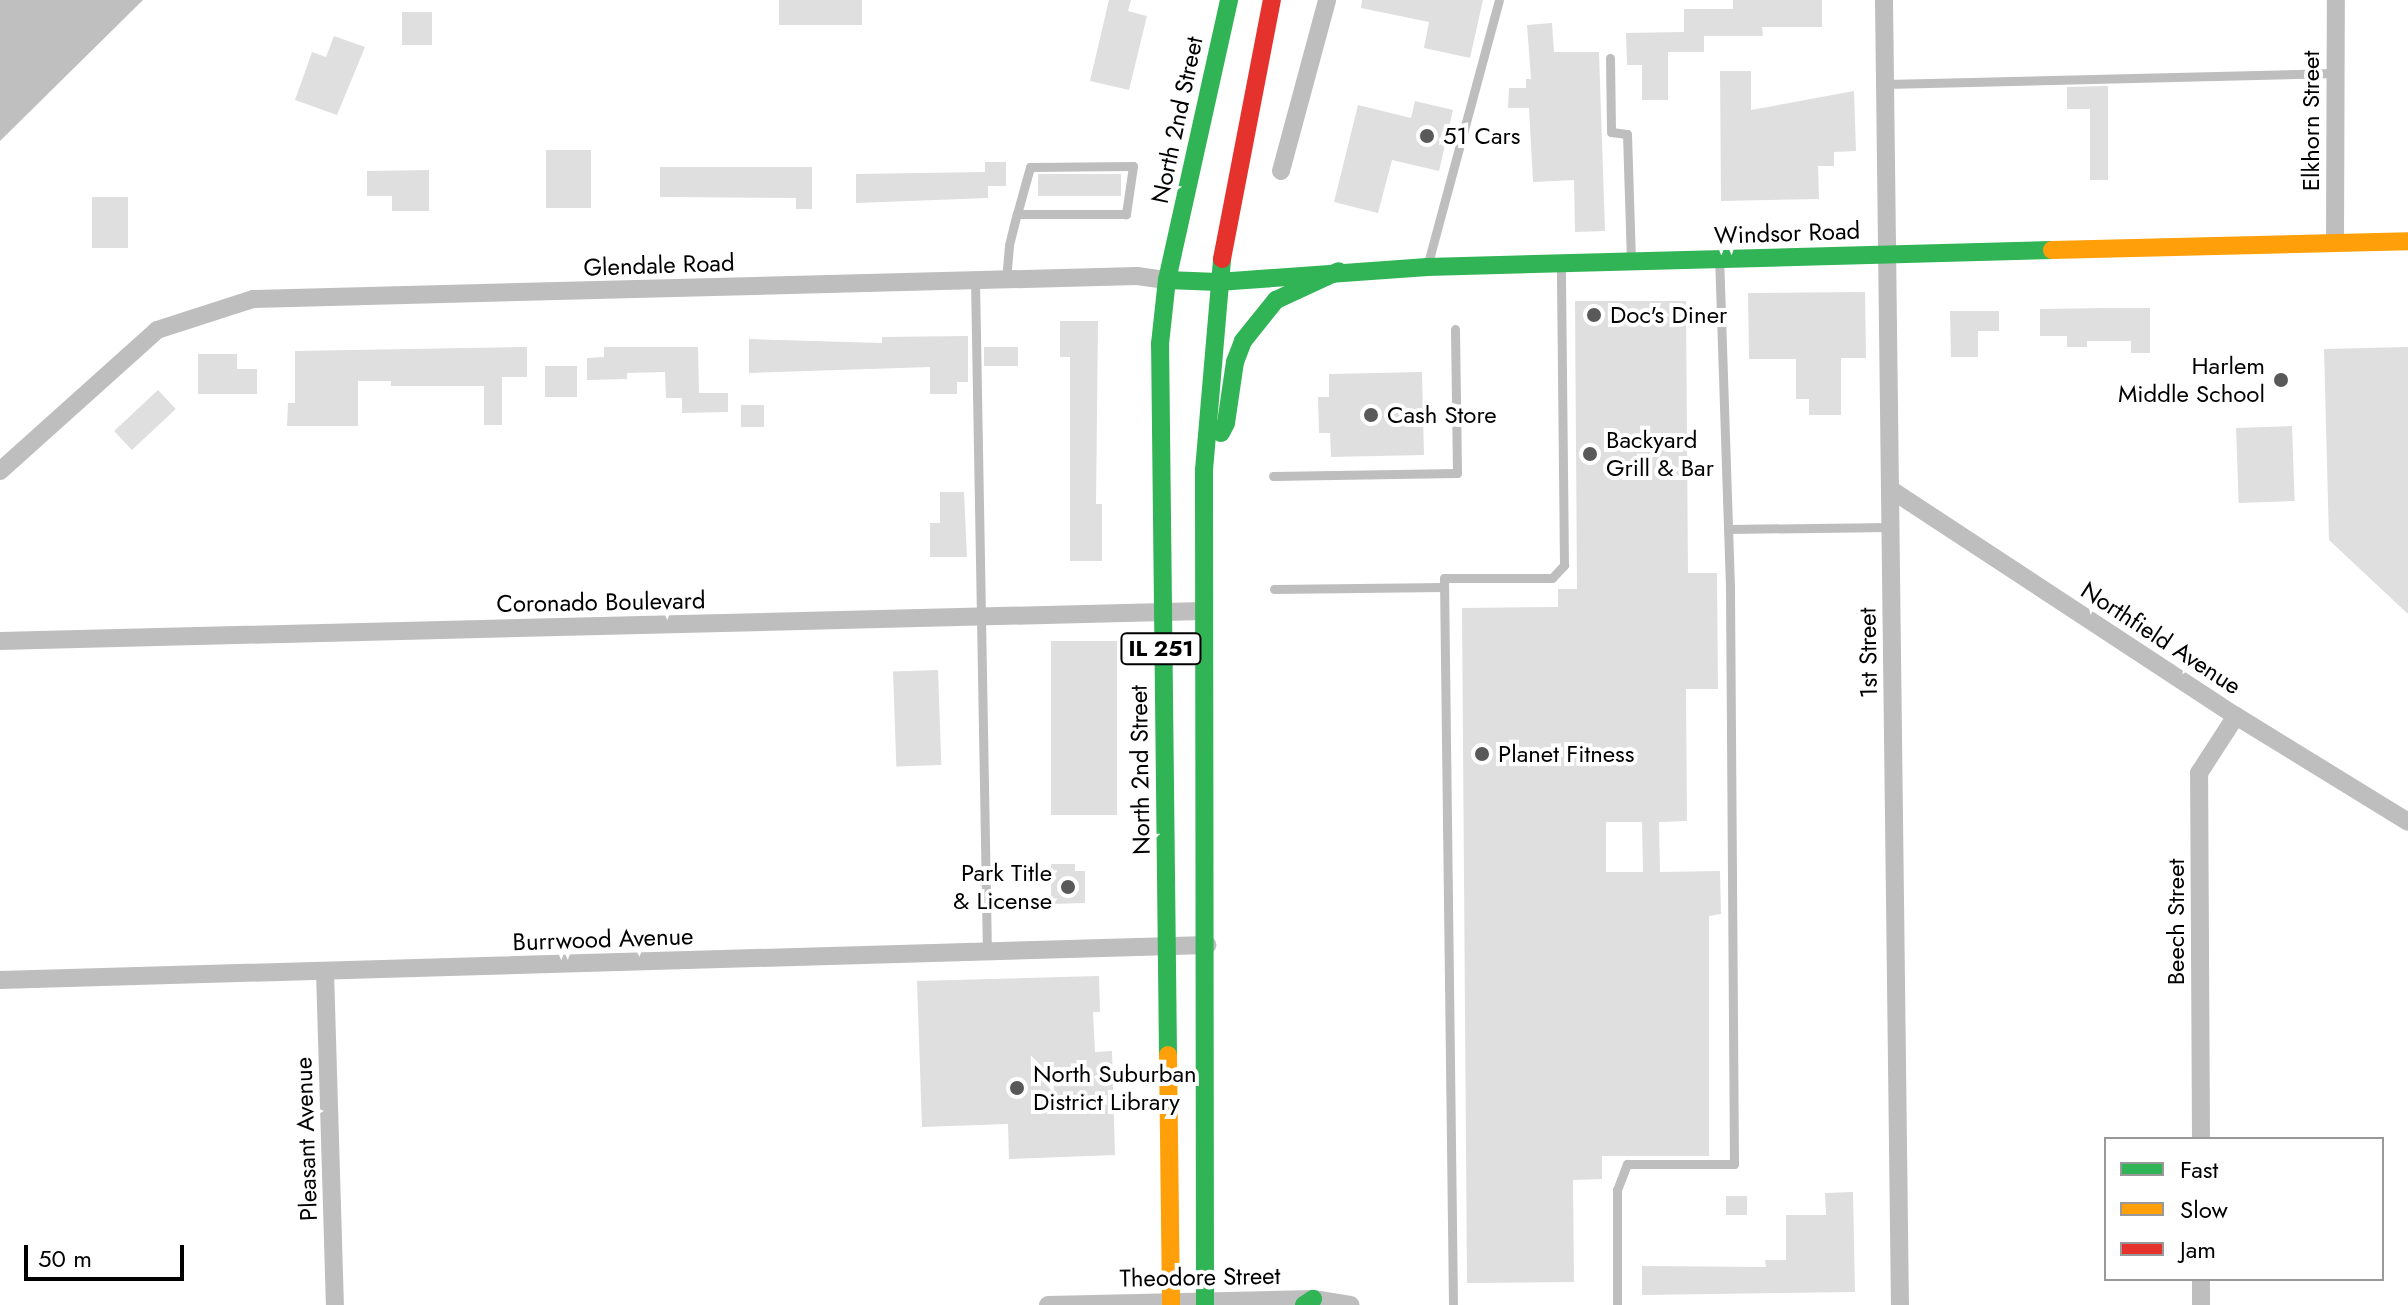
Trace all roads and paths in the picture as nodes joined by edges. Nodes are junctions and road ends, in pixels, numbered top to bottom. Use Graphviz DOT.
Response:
graph roads {
  1 [pos="1229,0"];
  2 [pos="1272,0"];
  3 [pos="1327,0"];
  4 [pos="1499,0"];
  5 [pos="1884,0"];
  6 [pos="2336,0"];
  7 [pos="1610,58"];
  8 [pos="2335,73"];
  9 [pos="1886,84"];
  10 [pos="1281,171"];
  11 [pos="1017,214"];
  12 [pos="2408,241"];
  13 [pos="2335,243"];
  14 [pos="1888,254"];
  15 [pos="1719,259"];
  16 [pos="1631,261"];
  17 [pos="1561,263"];
  18 [pos="1427,267"];
  19 [pos="1339,271"];
  20 [pos="975,280"];
  21 [pos="1006,280"];
  22 [pos="1167,280"];
  23 [pos="1218,282"];
  24 [pos="1455,329"];
  25 [pos="1204,470"];
  26 [pos="0,471"];
  27 [pos="1273,476"];
  28 [pos="1890,489"];
  29 [pos="1891,527"];
  30 [pos="1728,529"];
  31 [pos="1444,587"];
  32 [pos="1274,589"];
  33 [pos="1204,611"];
  34 [pos="1161,612"];
  35 [pos="983,617"];
  36 [pos="0,641"];
  37 [pos="2236,716"];
  38 [pos="2408,822"];
  39 [pos="1207,945"];
  40 [pos="1169,947"];
  41 [pos="987,952"];
  42 [pos="325,971"];
  43 [pos="0,980"];
  44 [pos="2201,1137"];
  45 [pos="2201,1281"];
  46 [pos="1308,1302"];
  47 [pos="1205,1303"];
  48 [pos="1171,1304"];
  49 [pos="335,1305"];
  50 [pos="1048,1305"];
  51 [pos="1351,1305"];
  52 [pos="1453,1305"];
  53 [pos="1617,1305"];
  54 [pos="1900,1305"];
  55 [pos="2201,1305"];
  1 -- 22 [label="main road, North 2nd Street / IL 251"];
  2 -- 23 [label="main road, IL 251"];
  3 -- 10 [label="street"];
  4 -- 18 [label="lane"];
  5 -- 9 [label="street, 1st Street"];
  6 -- 8 [label="street, Elkhorn Street"];
  7 -- 16 [label="lane"];
  8 -- 9 [label="lane"];
  8 -- 13 [label="street, Elkhorn Street"];
  9 -- 14 [label="street, 1st Street"];
  11 -- 11 [label="lane"];
  11 -- 21 [label="lane"];
  12 -- 13 [label="main road, Windsor Road"];
  13 -- 14 [label="main road, Windsor Road"];
  14 -- 15 [label="main road, Windsor Road"];
  14 -- 28 [label="street, 1st Street"];
  15 -- 16 [label="main road, Windsor Road"];
  15 -- 30 [label="lane"];
  16 -- 17 [label="main road, Windsor Road"];
  17 -- 18 [label="main road, Windsor Road"];
  17 -- 31 [label="lane"];
  18 -- 19 [label="main road, Windsor Road"];
  19 -- 23 [label="main road, Windsor Road"];
  19 -- 25 [label="main road"];
  20 -- 21 [label="street, Glendale Road"];
  20 -- 26 [label="street, Glendale Road"];
  20 -- 35 [label="lane"];
  21 -- 22 [label="street, Glendale Road"];
  22 -- 23 [label="main road, Windsor Road"];
  22 -- 34 [label="main road, North 2nd Street / IL 251"];
  23 -- 25 [label="main road, IL 251"];
  24 -- 27 [label="lane"];
  25 -- 33 [label="main road, IL 251"];
  28 -- 29 [label="street, 1st Street"];
  28 -- 37 [label="street, Northfield Avenue"];
  29 -- 30 [label="lane"];
  29 -- 54 [label="street, 1st Street"];
  30 -- 53 [label="lane"];
  31 -- 32 [label="lane"];
  31 -- 52 [label="lane"];
  33 -- 34 [label="street, Coronado Boulevard"];
  33 -- 39 [label="main road, IL 251"];
  34 -- 35 [label="street, Coronado Boulevard"];
  34 -- 40 [label="main road, North 2nd Street / IL 251"];
  35 -- 36 [label="street, Coronado Boulevard"];
  35 -- 41 [label="lane"];
  37 -- 38 [label="street, Northfield Avenue"];
  37 -- 44 [label="street, Beech Street"];
  39 -- 40 [label="street, Burrwood Avenue"];
  39 -- 47 [label="main road, IL 251"];
  40 -- 41 [label="street, Burrwood Avenue"];
  40 -- 48 [label="main road, North 2nd Street / IL 251"];
  41 -- 42 [label="street, Burrwood Avenue"];
  42 -- 43 [label="street, Burrwood Avenue"];
  42 -- 49 [label="street, Pleasant Avenue"];
  45 -- 55 [label="street"];
  46 -- 47 [label="street, Theodore Street"];
  46 -- 51 [label="street, Theodore Street"];
  47 -- 48 [label="street, Theodore Street"];
  48 -- 50 [label="street, Theodore Street"];
}
